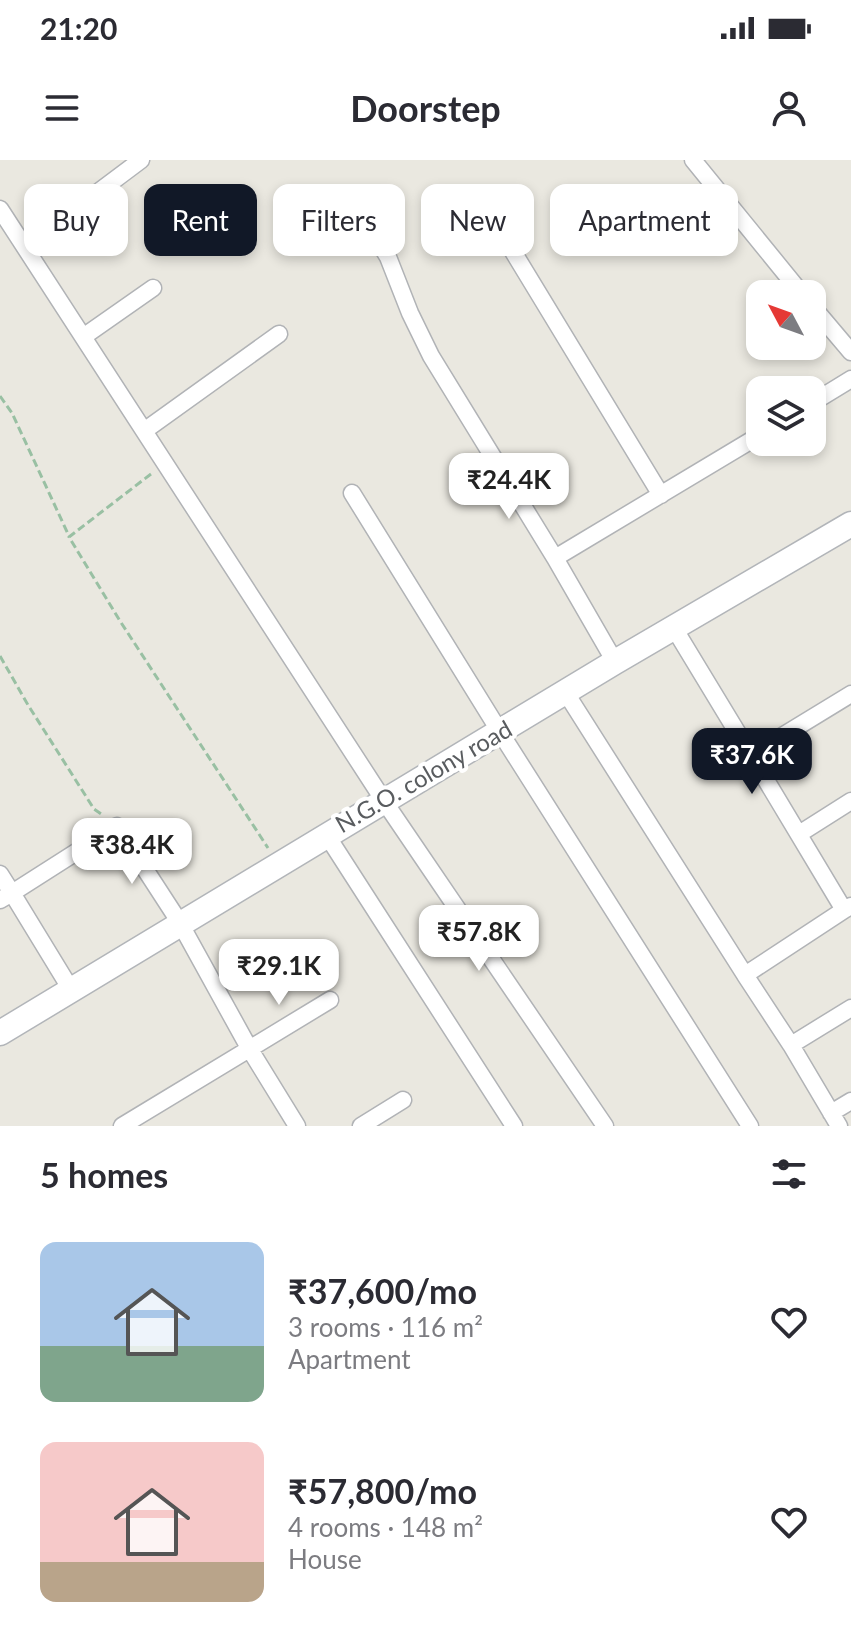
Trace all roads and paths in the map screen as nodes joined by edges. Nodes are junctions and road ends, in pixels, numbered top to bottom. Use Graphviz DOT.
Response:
graph roads {
  1 [pos="141,160"];
  2 [pos="693,160"];
  3 [pos="109,184"];
  4 [pos="0,209"];
  5 [pos="24,245"];
  6 [pos="31,256"];
  7 [pos="387,256"];
  8 [pos="516,256"];
  9 [pos="791,280"];
  10 [pos="153,288"];
  11 [pos="826,323"];
  12 [pos="279,334"];
  13 [pos="83,337"];
  14 [pos="851,352"];
  15 [pos="851,379"];
  16 [pos="826,394"];
  17 [pos="0,396"];
  18 [pos="144,431"];
  19 [pos="746,443"];
  20 [pos="164,464"];
  21 [pos="352,493"];
  22 [pos="661,495"];
  23 [pos="851,524"];
  24 [pos="69,537"];
  25 [pos="555,558"];
  26 [pos="674,628"];
  27 [pos="0,656"];
  28 [pos="615,662"];
  29 [pos="566,693"];
  30 [pos="851,694"];
  31 [pos="500,732"];
  32 [pos="751,755"];
  33 [pos="384,801"];
  34 [pos="851,801"];
  35 [pos="117,826"];
  36 [pos="326,834"];
  37 [pos="799,834"];
  38 [pos="279,864"];
  39 [pos="0,874"];
  40 [pos="6,896"];
  41 [pos="848,908"];
  42 [pos="180,923"];
  43 [pos="745,975"];
  44 [pos="70,988"];
  45 [pos="330,1000"];
  46 [pos="851,1008"];
  47 [pos="0,1033"];
  48 [pos="791,1045"];
  49 [pos="249,1048"];
  50 [pos="403,1100"];
  51 [pos="851,1101"];
  52 [pos="835,1120"];
  53 [pos="122,1126"];
  54 [pos="297,1126"];
  55 [pos="361,1126"];
  56 [pos="514,1126"];
  57 [pos="605,1126"];
  58 [pos="750,1126"];
  1 -- 3 [label="street"];
  2 -- 9 [label="street"];
  4 -- 5 [label="street"];
  6 -- 13 [label="street"];
  7 -- 25 [label="street"];
  8 -- 22 [label="street"];
  10 -- 13 [label="street"];
  11 -- 14 [label="street"];
  12 -- 18 [label="street"];
  13 -- 18 [label="street"];
  15 -- 16 [label="street"];
  17 -- 24 [label="path"];
  18 -- 20 [label="street"];
  19 -- 22 [label="street"];
  20 -- 24 [label="path"];
  20 -- 33 [label="street"];
  21 -- 31 [label="street"];
  22 -- 25 [label="street"];
  23 -- 26 [label="main road, N.G.O. colony road"];
  24 -- 38 [label="path"];
  25 -- 28 [label="street"];
  26 -- 28 [label="main road, N.G.O. colony road"];
  26 -- 32 [label="street"];
  27 -- 35 [label="path"];
  28 -- 29 [label="main road, N.G.O. colony road"];
  29 -- 31 [label="main road, N.G.O. colony road"];
  29 -- 43 [label="street"];
  30 -- 32 [label="street"];
  31 -- 33 [label="main road, N.G.O. colony road"];
  31 -- 58 [label="street"];
  32 -- 37 [label="street"];
  33 -- 36 [label="main road, N.G.O. colony road"];
  33 -- 57 [label="street"];
  34 -- 37 [label="street"];
  35 -- 40 [label="street"];
  35 -- 42 [label="street"];
  36 -- 38 [label="main road, N.G.O. colony road"];
  36 -- 56 [label="street"];
  37 -- 41 [label="street"];
  38 -- 42 [label="main road, N.G.O. colony road"];
  39 -- 40 [label="street"];
  40 -- 44 [label="street"];
  41 -- 43 [label="street"];
  42 -- 44 [label="main road, N.G.O. colony road"];
  42 -- 49 [label="street"];
  43 -- 48 [label="street"];
  44 -- 47 [label="main road, N.G.O. colony road"];
  45 -- 49 [label="street"];
  46 -- 48 [label="street"];
  48 -- 52 [label="street"];
  49 -- 53 [label="street"];
  49 -- 54 [label="street"];
  50 -- 55 [label="street"];
  51 -- 52 [label="street"];
}
